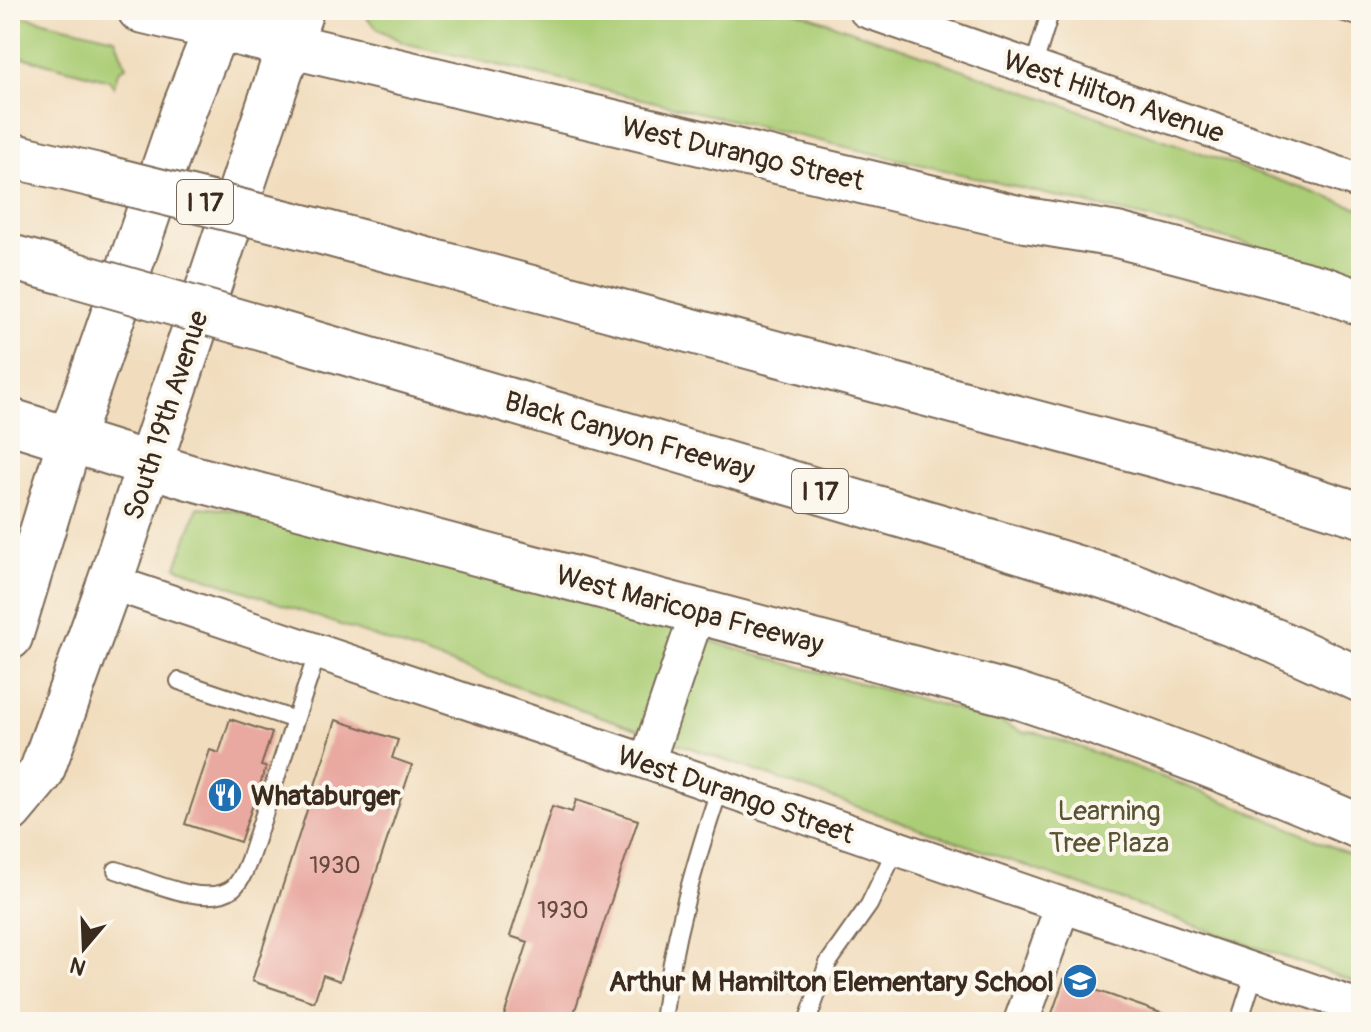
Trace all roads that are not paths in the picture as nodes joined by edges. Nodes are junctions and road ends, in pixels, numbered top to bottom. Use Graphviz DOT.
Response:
graph roads {
  1 [pos="140,10"];
  2 [pos="866,10"];
  3 [pos="1051,10"];
  4 [pos="1335,10"];
  5 [pos="221,18"];
  6 [pos="1361,18"];
  7 [pos="295,27"];
  8 [pos="1033,68"];
  9 [pos="10,155"];
  10 [pos="1361,182"];
  11 [pos="10,257"];
  12 [pos="1361,303"];
  13 [pos="10,421"];
  14 [pos="70,440"];
  15 [pos="148,464"];
  16 [pos="1361,515"];
  17 [pos="110,582"];
  18 [pos="698,611"];
  19 [pos="10,637"];
  20 [pos="318,651"];
  21 [pos="1361,680"];
  22 [pos="179,681"];
  23 [pos="295,720"];
  24 [pos="647,762"];
  25 [pos="720,788"];
  26 [pos="10,810"];
  27 [pos="1361,827"];
  28 [pos="896,849"];
  29 [pos="116,870"];
  30 [pos="1062,907"];
  31 [pos="1255,972"];
  32 [pos="1361,1008"];
  33 [pos="663,1022"];
  34 [pos="807,1022"];
  35 [pos="1021,1022"];
  36 [pos="1239,1022"];
  1 -- 5 [label="main road"];
  2 -- 8 [label="street, West Hilton Avenue"];
  3 -- 8 [label="lane"];
  4 -- 6 [label="lane"];
  5 -- 7 [label="main road, West Durango Street"];
  5 -- 14 [label="main road"];
  7 -- 12 [label="main road, West Durango Street"];
  7 -- 15 [label="main road, South 19th Avenue"];
  8 -- 10 [label="street, West Hilton Avenue"];
  9 -- 16 [label="main road, I 17, bridge"];
  11 -- 21 [label="main road, Black Canyon Freeway / I 17, bridge"];
  13 -- 14 [label="main road, West Maricopa Freeway"];
  14 -- 15 [label="main road, West Maricopa Freeway"];
  14 -- 19 [label="main road"];
  15 -- 17 [label="main road, South 19th Avenue"];
  15 -- 18 [label="main road, West Maricopa Freeway"];
  17 -- 20 [label="street, West Durango Street"];
  17 -- 26 [label="main road, South 19th Avenue"];
  18 -- 24 [label="street"];
  18 -- 27 [label="main road, West Maricopa Freeway"];
  20 -- 23 [label="lane"];
  20 -- 24 [label="street, West Durango Street"];
  22 -- 23 [label="lane"];
  23 -- 29 [label="lane"];
  24 -- 25 [label="street, West Durango Street"];
  25 -- 28 [label="street, West Durango Street"];
  25 -- 33 [label="lane"];
  28 -- 30 [label="street, West Durango Street"];
  28 -- 34 [label="lane"];
  30 -- 31 [label="street, West Durango Street"];
  30 -- 35 [label="street"];
  31 -- 32 [label="street, West Durango Street"];
  31 -- 36 [label="lane"];
}
